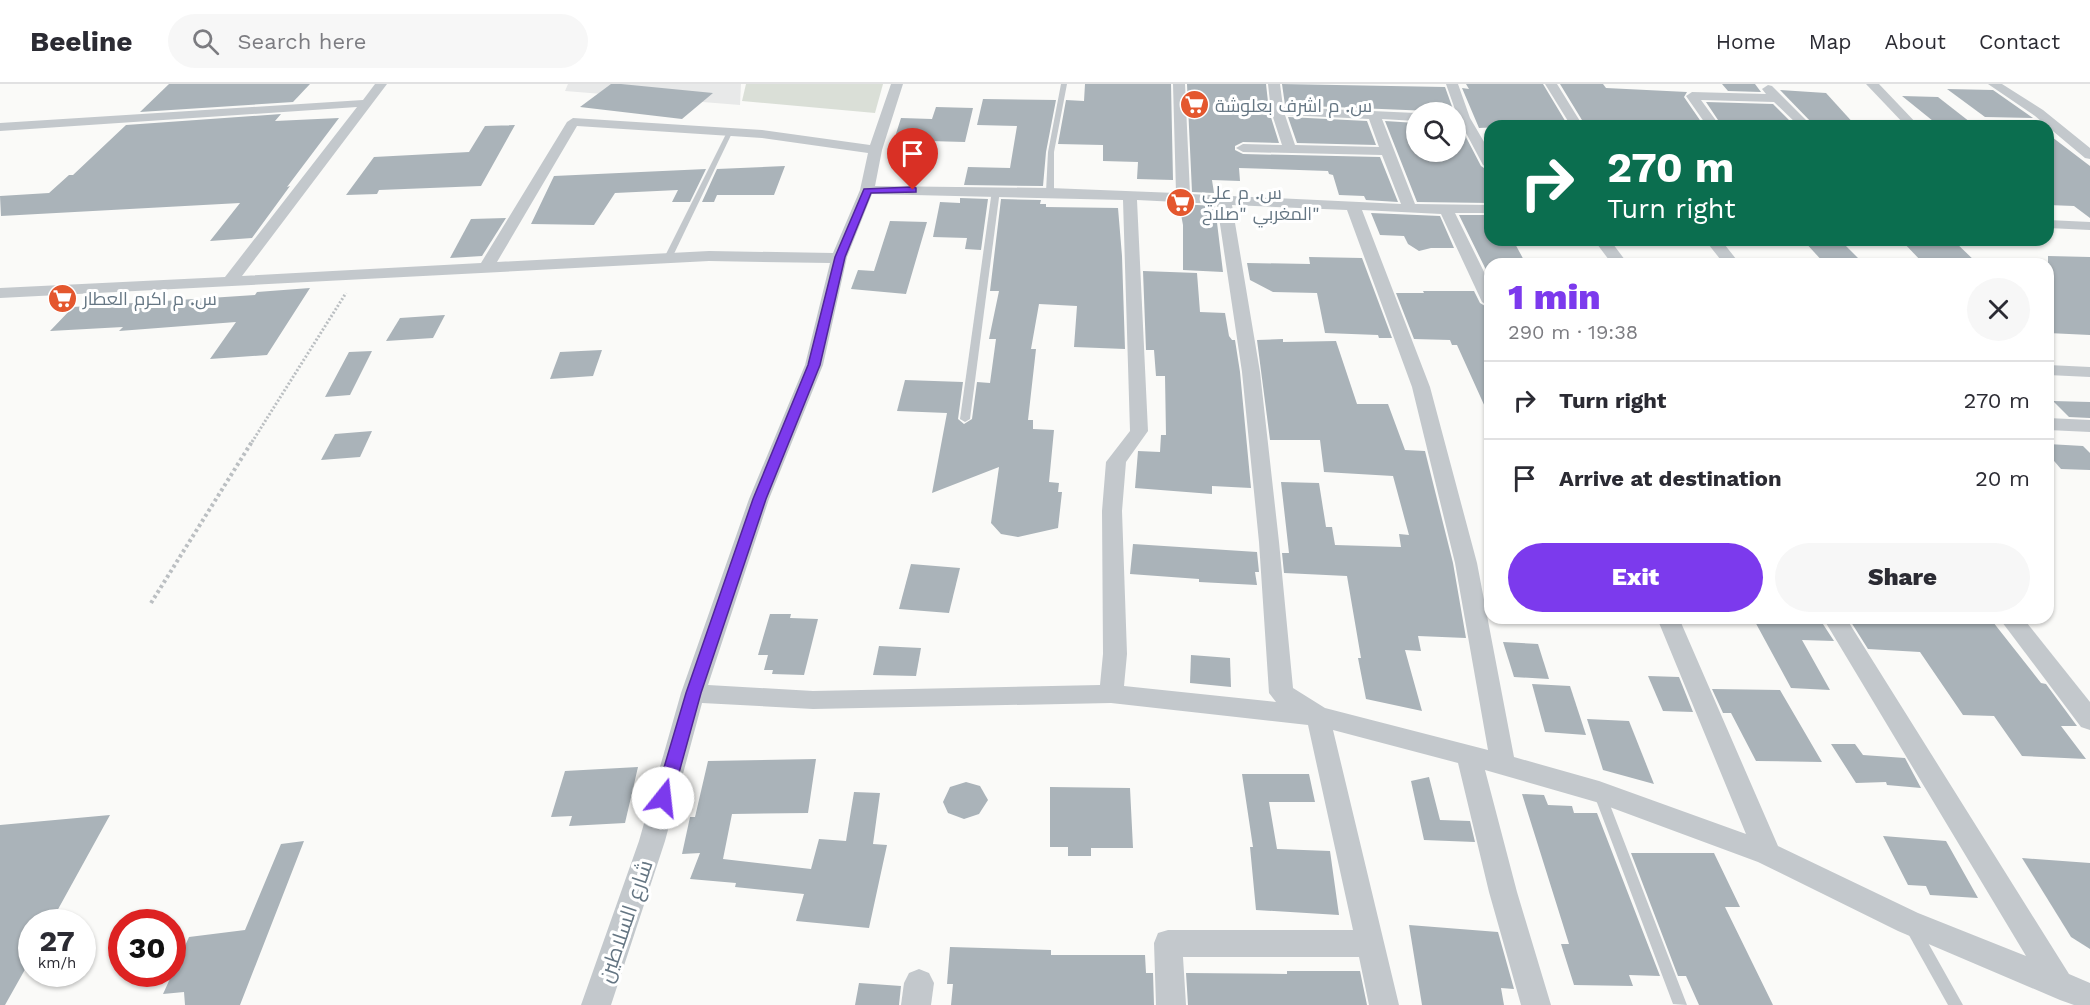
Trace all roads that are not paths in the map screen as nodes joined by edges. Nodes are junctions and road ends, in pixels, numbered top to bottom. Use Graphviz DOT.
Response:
graph roads {
  1 [pos="381,84"];
  2 [pos="897,84"];
  3 [pos="1064,84"];
  4 [pos="1179,84"];
  5 [pos="1274,84"];
  6 [pos="1452,84"];
  7 [pos="1551,84"];
  8 [pos="1762,84"];
  9 [pos="1872,84"];
  10 [pos="1994,84"];
  11 [pos="1777,98"];
  12 [pos="1456,102"];
  13 [pos="367,103"];
  14 [pos="1277,111"];
  15 [pos="1374,116"];
  16 [pos="1406,117"];
  17 [pos="1573,120"];
  18 [pos="1710,120"];
  19 [pos="1800,120"];
  20 [pos="1907,120"];
  21 [pos="2047,120"];
  22 [pos="2054,126"];
  23 [pos="0,127"];
  24 [pos="1466,129"];
  25 [pos="729,131"];
  26 [pos="1243,148"];
  27 [pos="875,150"];
  28 [pos="1290,150"];
  29 [pos="1387,151"];
  30 [pos="2090,155"];
  31 [pos="1484,156"];
  32 [pos="867,190"];
  33 [pos="996,190"];
  34 [pos="1050,192"];
  35 [pos="1130,197"];
  36 [pos="1183,199"];
  37 [pos="1224,201"];
  38 [pos="1353,206"];
  39 [pos="1410,209"];
  40 [pos="1484,209"];
  41 [pos="1446,210"];
  42 [pos="2054,224"];
  43 [pos="2090,226"];
  44 [pos="1718,246"];
  45 [pos="840,257"];
  46 [pos="668,258"];
  47 [pos="1727,258"];
  48 [pos="486,268"];
  49 [pos="231,279"];
  50 [pos="1484,289"];
  51 [pos="0,293"];
  52 [pos="2054,370"];
  53 [pos="2090,372"];
  54 [pos="965,419"];
  55 [pos="2054,424"];
  56 [pos="2090,426"];
  57 [pos="1671,624"];
  58 [pos="1838,624"];
  59 [pos="2015,624"];
  60 [pos="693,693"];
  61 [pos="1111,694"];
  62 [pos="1318,716"];
  63 [pos="2090,720"];
  64 [pos="1469,755"];
  65 [pos="1503,764"];
  66 [pos="1599,792"];
  67 [pos="1768,854"];
  68 [pos="1908,922"];
  69 [pos="1370,944"];
  70 [pos="2060,986"];
  71 [pos="2090,997"];
  72 [pos="1680,1004"];
  73 [pos="596,1005"];
  74 [pos="1171,1005"];
  75 [pos="1383,1005"];
  76 [pos="1536,1005"];
  77 [pos="1956,1005"];
  1 -- 13 [label="street"];
  2 -- 27 [label="street, شارع السلاطين"];
  3 -- 34 [label="lane"];
  4 -- 36 [label="street"];
  5 -- 14 [label="street"];
  6 -- 12 [label="street"];
  7 -- 17 [label="street"];
  8 -- 11 [label="street"];
  9 -- 20 [label="street"];
  10 -- 21 [label="street"];
  11 -- 18 [label="street"];
  11 -- 19 [label="street"];
  13 -- 23 [label="street"];
  13 -- 49 [label="street"];
  14 -- 15 [label="street"];
  14 -- 28 [label="street"];
  15 -- 16 [label="street"];
  15 -- 29 [label="street"];
  22 -- 30 [label="street"];
  24 -- 31 [label="street"];
  25 -- 27 [label="street"];
  25 -- 46 [label="lane"];
  25 -- 48 [label="street"];
  26 -- 28 [label="street"];
  27 -- 32 [label="street, شارع السلاطين"];
  28 -- 29 [label="street"];
  29 -- 39 [label="street"];
  32 -- 33 [label="street"];
  32 -- 45 [label="street, شارع السلاطين"];
  33 -- 34 [label="street"];
  33 -- 54 [label="lane"];
  34 -- 35 [label="street"];
  35 -- 36 [label="street"];
  35 -- 61 [label="street"];
  36 -- 37 [label="street"];
  37 -- 38 [label="street"];
  37 -- 62 [label="street"];
  38 -- 39 [label="street"];
  38 -- 65 [label="street"];
  39 -- 41 [label="street"];
  40 -- 41 [label="street"];
  41 -- 50 [label="street"];
  42 -- 43 [label="street"];
  44 -- 47 [label="street"];
  45 -- 46 [label="street"];
  45 -- 60 [label="street, شارع السلاطين"];
  46 -- 48 [label="street"];
  48 -- 49 [label="street"];
  49 -- 51 [label="street"];
  52 -- 53 [label="street"];
  55 -- 56 [label="street"];
  57 -- 67 [label="street"];
  58 -- 70 [label="street"];
  59 -- 63 [label="street"];
  60 -- 61 [label="street"];
  60 -- 73 [label="street, شارع السلاطين"];
  61 -- 62 [label="street"];
  62 -- 64 [label="street"];
  62 -- 69 [label="street"];
  64 -- 65 [label="street"];
  64 -- 76 [label="street"];
  65 -- 66 [label="street"];
  66 -- 67 [label="street"];
  66 -- 72 [label="lane"];
  67 -- 68 [label="street"];
  68 -- 70 [label="street"];
  68 -- 77 [label="lane"];
  69 -- 74 [label="street"];
  69 -- 75 [label="street"];
  70 -- 71 [label="street"];
}
